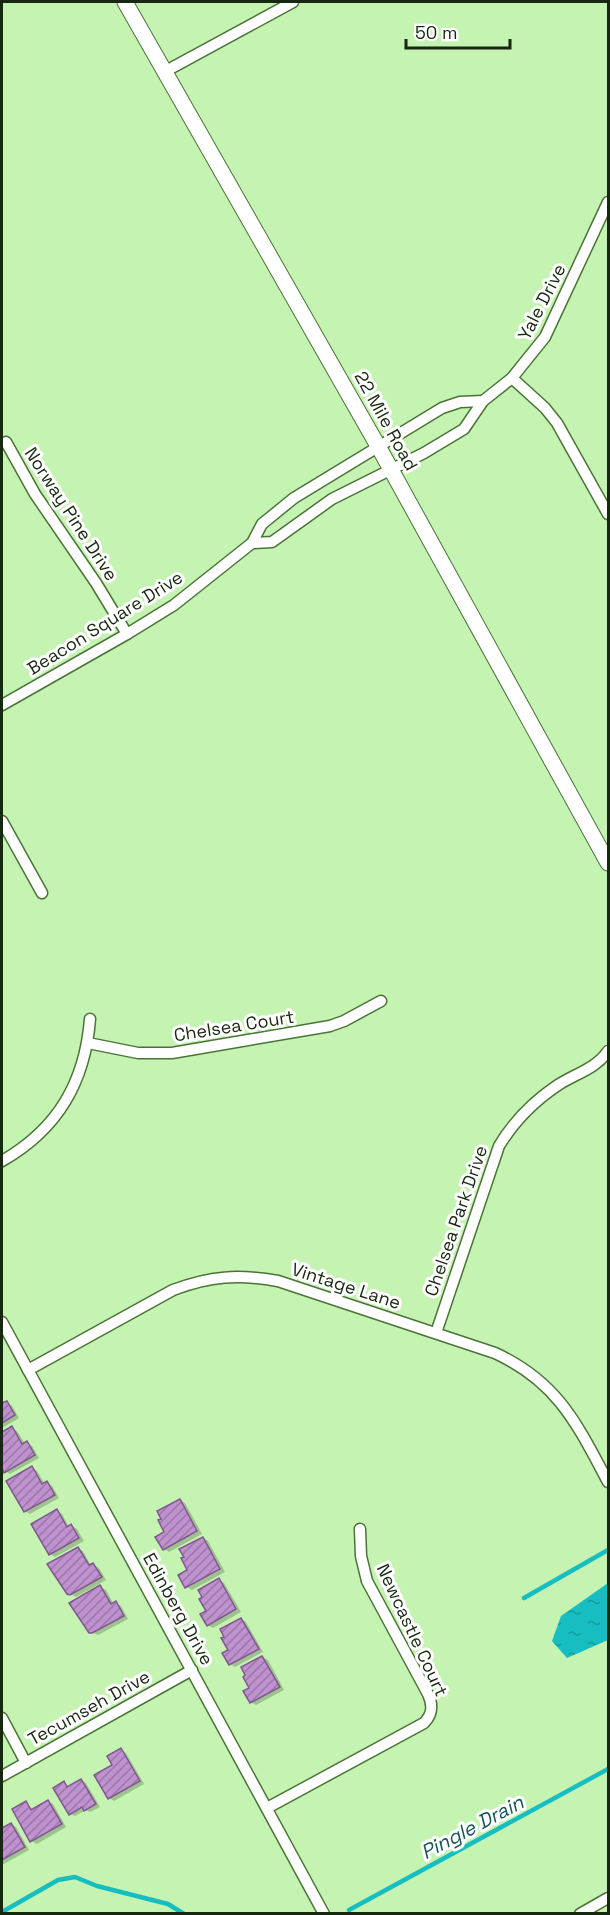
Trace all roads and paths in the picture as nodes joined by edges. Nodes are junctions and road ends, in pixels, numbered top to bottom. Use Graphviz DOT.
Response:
graph roads {
  1 [pos="125,2"];
  2 [pos="293,2"];
  3 [pos="166,71"];
  4 [pos="609,202"];
  5 [pos="512,378"];
  6 [pos="483,401"];
  7 [pos="6,442"];
  8 [pos="378,446"];
  9 [pos="390,469"];
  10 [pos="609,514"];
  11 [pos="252,543"];
  12 [pos="126,634"];
  13 [pos="2,705"];
  14 [pos="2,821"];
  15 [pos="609,862"];
  16 [pos="42,893"];
  17 [pos="381,1001"];
  18 [pos="90,1019"];
  19 [pos="88,1043"];
  20 [pos="609,1052"];
  21 [pos="605,1061"];
  22 [pos="2,1161"];
  23 [pos="2,1322"];
  24 [pos="436,1333"];
  25 [pos="28,1370"];
  26 [pos="609,1482"];
  27 [pos="360,1529"];
  28 [pos="192,1670"];
  29 [pos="2,1718"];
  30 [pos="26,1762"];
  31 [pos="2,1776"];
  32 [pos="267,1808"];
  33 [pos="609,1898"];
  34 [pos="324,1914"];
  35 [pos="580,1914"];
  1 -- 3 [label="street, 22 Mile Road"];
  2 -- 3 [label="street"];
  3 -- 8 [label="street, 22 Mile Road"];
  4 -- 5 [label="street, Yale Drive"];
  5 -- 6 [label="street, Yale Drive"];
  5 -- 10 [label="street"];
  6 -- 8 [label="street"];
  6 -- 9 [label="street, Yale Drive"];
  7 -- 12 [label="street, Norway Pine Drive"];
  8 -- 9 [label="street, 22 Mile Road"];
  8 -- 11 [label="street, Beacon Square Drive"];
  9 -- 11 [label="street, Beacon Square Drive"];
  9 -- 15 [label="street, 22 Mile Road"];
  11 -- 12 [label="street, Beacon Square Drive"];
  12 -- 13 [label="street, Beacon Square Drive"];
  14 -- 16 [label="street"];
  17 -- 19 [label="street, Chelsea Court"];
  18 -- 19 [label="street"];
  19 -- 22 [label="street"];
  20 -- 21 [label="street, Chelsea Park Drive"];
  21 -- 24 [label="street, Chelsea Park Drive"];
  23 -- 25 [label="street, Edinberg Drive"];
  24 -- 25 [label="street, Vintage Lane"];
  24 -- 26 [label="street, Vintage Lane"];
  25 -- 28 [label="street, Edinberg Drive"];
  27 -- 32 [label="street, Newcastle Court"];
  28 -- 30 [label="street, Tecumseh Drive"];
  28 -- 32 [label="street, Edinberg Drive"];
  29 -- 30 [label="street"];
  30 -- 31 [label="street, Tecumseh Drive"];
  32 -- 34 [label="street, Edinberg Drive"];
  33 -- 35 [label="street"];
}
